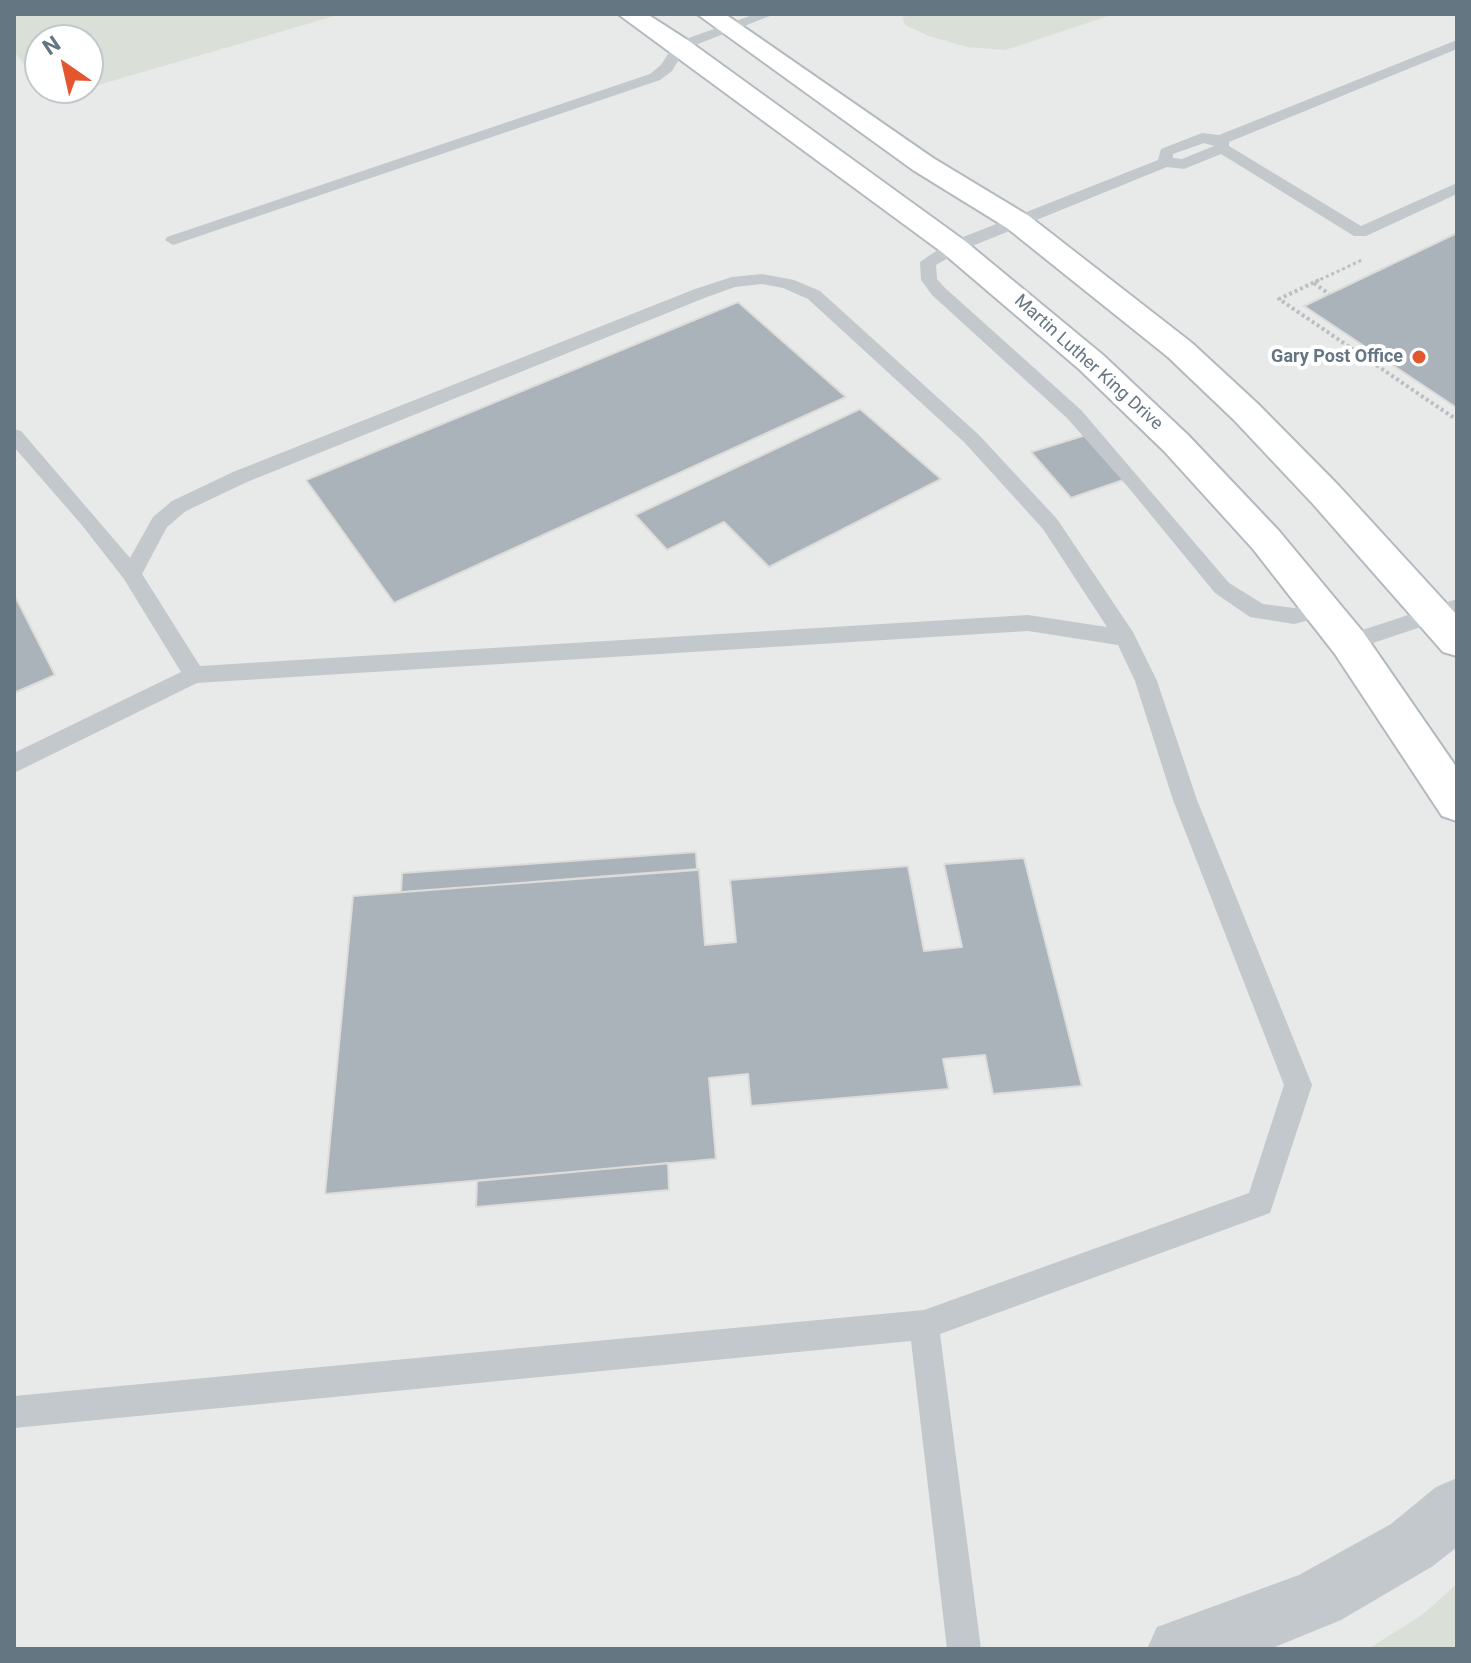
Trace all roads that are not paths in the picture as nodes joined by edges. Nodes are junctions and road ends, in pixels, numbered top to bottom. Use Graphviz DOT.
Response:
graph roads {
  1 [pos="630,14"];
  2 [pos="768,14"];
  3 [pos="719,21"];
  4 [pos="1457,44"];
  5 [pos="680,46"];
  6 [pos="1222,144"];
  7 [pos="1457,188"];
  8 [pos="1018,222"];
  9 [pos="173,240"];
  10 [pos="954,247"];
  11 [pos="14,435"];
  12 [pos="131,574"];
  13 [pos="1322,609"];
  14 [pos="1450,621"];
  15 [pos="1125,638"];
  16 [pos="1349,643"];
  17 [pos="194,675"];
  18 [pos="14,764"];
  19 [pos="1457,803"];
  20 [pos="924,1325"];
  21 [pos="14,1412"];
  22 [pos="1457,1508"];
  23 [pos="964,1649"];
  24 [pos="1179,1649"];
  1 -- 5 [label="main road, Martin Luther King Drive"];
  2 -- 3 [label="lane"];
  3 -- 5 [label="lane"];
  3 -- 8 [label="main road"];
  4 -- 6 [label="lane"];
  5 -- 9 [label="lane"];
  5 -- 10 [label="main road, Martin Luther King Drive"];
  6 -- 7 [label="lane"];
  6 -- 8 [label="lane"];
  8 -- 10 [label="lane"];
  8 -- 14 [label="main road"];
  10 -- 13 [label="main road, Martin Luther King Drive"];
  10 -- 13 [label="lane"];
  11 -- 12 [label="lane"];
  12 -- 15 [label="lane"];
  12 -- 17 [label="lane"];
  13 -- 16 [label="main road, Martin Luther King Drive"];
  14 -- 16 [label="lane"];
  15 -- 17 [label="lane"];
  15 -- 20 [label="lane"];
  16 -- 19 [label="main road, Martin Luther King Drive"];
  17 -- 18 [label="lane"];
  20 -- 21 [label="lane"];
  20 -- 23 [label="lane"];
  22 -- 24 [label="street"];
}
